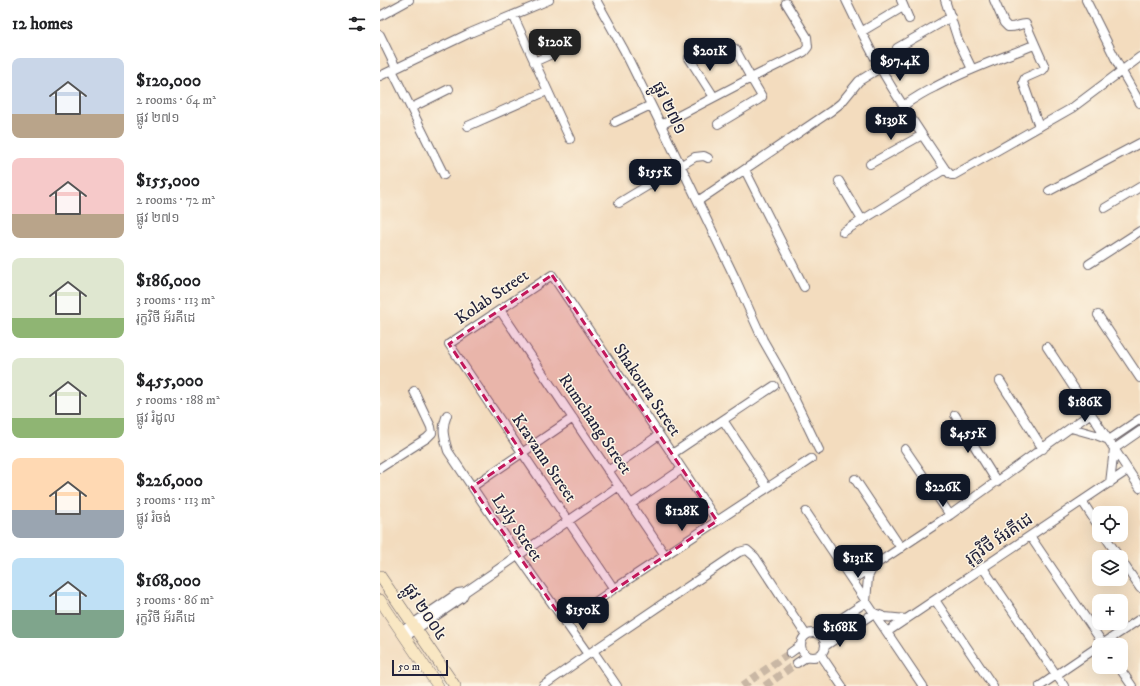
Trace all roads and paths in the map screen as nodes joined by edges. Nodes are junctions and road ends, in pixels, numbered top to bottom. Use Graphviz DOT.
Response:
graph roads {
  1 [pos="409,0"];
  2 [pos="548,0"];
  3 [pos="596,0"];
  4 [pos="846,0"];
  5 [pos="945,0"];
  6 [pos="1086,0"];
  7 [pos="996,1"];
  8 [pos="786,3"];
  9 [pos="902,3"];
  10 [pos="512,15"];
  11 [pos="380,16"];
  12 [pos="951,17"];
  13 [pos="909,18"];
  14 [pos="861,32"];
  15 [pos="380,35"];
  16 [pos="1034,45"];
  17 [pos="567,47"];
  18 [pos="897,48"];
  19 [pos="735,49"];
  20 [pos="1140,57"];
  21 [pos="689,58"];
  22 [pos="534,62"];
  23 [pos="880,68"];
  24 [pos="394,69"];
  25 [pos="972,69"];
  26 [pos="1121,70"];
  27 [pos="380,76"];
  28 [pos="751,78"];
  29 [pos="449,89"];
  30 [pos="548,91"];
  31 [pos="714,97"];
  32 [pos="1140,103"];
  33 [pos="651,105"];
  34 [pos="903,106"];
  35 [pos="411,108"];
  36 [pos="615,122"];
  37 [pos="718,124"];
  38 [pos="661,125"];
  39 [pos="468,126"];
  40 [pos="1039,127"];
  41 [pos="922,135"];
  42 [pos="570,139"];
  43 [pos="1140,143"];
  44 [pos="708,158"];
  45 [pos="870,164"];
  46 [pos="681,165"];
  47 [pos="945,169"];
  48 [pos="745,170"];
  49 [pos="444,175"];
  50 [pos="839,181"];
  51 [pos="1140,187"];
  52 [pos="1048,191"];
  53 [pos="698,201"];
  54 [pos="618,203"];
  55 [pos="1105,208"];
  56 [pos="862,220"];
  57 [pos="1140,231"];
  58 [pos="843,232"];
  59 [pos="1090,264"];
  60 [pos="552,275"];
  61 [pos="804,287"];
  62 [pos="500,310"];
  63 [pos="1098,315"];
  64 [pos="449,344"];
  65 [pos="1047,347"];
  66 [pos="1140,378"];
  67 [pos="1000,381"];
  68 [pos="774,386"];
  69 [pos="414,391"];
  70 [pos="1091,413"];
  71 [pos="447,415"];
  72 [pos="955,415"];
  73 [pos="573,418"];
  74 [pos="1140,419"];
  75 [pos="723,420"];
  76 [pos="1071,428"];
  77 [pos="1140,431"];
  78 [pos="659,435"];
  79 [pos="1109,440"];
  80 [pos="905,448"];
  81 [pos="1043,448"];
  82 [pos="1114,449"];
  83 [pos="819,450"];
  84 [pos="522,453"];
  85 [pos="672,454"];
  86 [pos="811,459"];
  87 [pos="380,468"];
  88 [pos="682,469"];
  89 [pos="1128,470"];
  90 [pos="608,471"];
  91 [pos="855,479"];
  92 [pos="997,482"];
  93 [pos="1110,483"];
  94 [pos="619,486"];
  95 [pos="472,487"];
  96 [pos="768,487"];
  97 [pos="1140,488"];
  98 [pos="1082,501"];
  99 [pos="631,504"];
  100 [pos="806,512"];
  101 [pos="950,515"];
  102 [pos="1092,516"];
  103 [pos="568,521"];
  104 [pos="717,521"];
  105 [pos="1030,536"];
  106 [pos="901,548"];
  107 [pos="518,555"];
  108 [pos="665,555"];
  109 [pos="875,565"];
  110 [pos="983,568"];
  111 [pos="1128,570"];
  112 [pos="380,576"];
  113 [pos="852,580"];
  114 [pos="1140,588"];
  115 [pos="614,589"];
  116 [pos="380,600"];
  117 [pos="935,600"];
  118 [pos="866,602"];
  119 [pos="874,613"];
  120 [pos="906,619"];
  121 [pos="1140,619"];
  122 [pos="565,623"];
  123 [pos="414,627"];
  124 [pos="887,632"];
  125 [pos="403,634"];
  126 [pos="818,634"];
  127 [pos="806,635"];
  128 [pos="1097,638"];
  129 [pos="1112,638"];
  130 [pos="801,645"];
  131 [pos="825,646"];
  132 [pos="589,651"];
  133 [pos="1092,652"];
  134 [pos="790,653"];
  135 [pos="821,655"];
  136 [pos="808,656"];
  137 [pos="797,664"];
  138 [pos="1124,674"];
  139 [pos="1056,675"];
  140 [pos="438,686"];
  141 [pos="455,686"];
  142 [pos="543,686"];
  143 [pos="617,686"];
  144 [pos="842,686"];
  145 [pos="923,686"];
  146 [pos="993,686"];
  147 [pos="1040,686"];
  148 [pos="1064,686"];
  149 [pos="1132,686"];
  1 -- 11 [label="street"];
  2 -- 10 [label="street"];
  3 -- 33 [label="street, ផ្លូវ ២៧១"];
  4 -- 14 [label="street"];
  5 -- 12 [label="street"];
  6 -- 26 [label="street"];
  7 -- 16 [label="street"];
  8 -- 28 [label="street"];
  9 -- 13 [label="street"];
  9 -- 14 [label="street"];
  10 -- 22 [label="street"];
  10 -- 24 [label="street"];
  12 -- 18 [label="street"];
  12 -- 25 [label="street"];
  14 -- 23 [label="street"];
  15 -- 24 [label="street"];
  16 -- 25 [label="street"];
  16 -- 40 [label="street"];
  17 -- 22 [label="street"];
  19 -- 28 [label="street"];
  20 -- 26 [label="street"];
  21 -- 31 [label="street"];
  22 -- 30 [label="street"];
  23 -- 34 [label="street"];
  23 -- 48 [label="street"];
  24 -- 27 [label="street"];
  24 -- 35 [label="street"];
  25 -- 34 [label="street"];
  26 -- 32 [label="street"];
  26 -- 40 [label="street"];
  28 -- 31 [label="street"];
  28 -- 37 [label="street"];
  29 -- 35 [label="street"];
  30 -- 39 [label="street"];
  30 -- 42 [label="street"];
  31 -- 38 [label="street"];
  33 -- 36 [label="street"];
  33 -- 38 [label="street, ផ្លូវ ២៧១"];
  34 -- 41 [label="street"];
  35 -- 49 [label="street"];
  38 -- 46 [label="street, ផ្លូវ ២៧១"];
  40 -- 47 [label="street"];
  41 -- 45 [label="street"];
  41 -- 47 [label="street"];
  43 -- 52 [label="street"];
  44 -- 46 [label="street"];
  46 -- 53 [label="street, ផ្លូវ ២៧១"];
  46 -- 54 [label="street"];
  47 -- 56 [label="street"];
  48 -- 53 [label="street"];
  48 -- 61 [label="street"];
  50 -- 56 [label="street"];
  51 -- 55 [label="street"];
  53 -- 83 [label="street, ផ្លូវ ២៧១"];
  56 -- 58 [label="street"];
  57 -- 59 [label="street"];
  60 -- 62 [label="street, Kolab Street"];
  60 -- 78 [label="street, Shakoura Street"];
  62 -- 64 [label="street, Kolab Street"];
  62 -- 73 [label="street, Rumchang Street"];
  63 -- 66 [label="street"];
  64 -- 84 [label="street, Kravann Street"];
  65 -- 70 [label="street"];
  67 -- 81 [label="street"];
  68 -- 75 [label="street"];
  69 -- 87 [label="street"];
  70 -- 76 [label="street"];
  70 -- 79 [label="street"];
  71 -- 95 [label="street, Lyly Street"];
  72 -- 92 [label="street"];
  73 -- 84 [label="street"];
  73 -- 90 [label="street, Rumchang Street"];
  74 -- 79 [label="street"];
  75 -- 85 [label="street"];
  75 -- 96 [label="street"];
  76 -- 79 [label="street"];
  76 -- 81 [label="street"];
  77 -- 82 [label="street"];
  78 -- 85 [label="street, Shakoura Street"];
  78 -- 90 [label="street"];
  79 -- 82 [label="street"];
  80 -- 101 [label="street"];
  81 -- 92 [label="street"];
  82 -- 89 [label="street"];
  82 -- 93 [label="street"];
  84 -- 95 [label="street"];
  84 -- 103 [label="street, Kravann Street"];
  85 -- 88 [label="street, Shakoura Street"];
  86 -- 96 [label="street"];
  88 -- 99 [label="street"];
  88 -- 104 [label="street, Shakoura Street"];
  89 -- 93 [label="street, រុក្ខវិថី អ័រគីដេ"];
  89 -- 97 [label="street"];
  90 -- 94 [label="street, Rumchang Street"];
  91 -- 106 [label="street"];
  92 -- 101 [label="street"];
  93 -- 98 [label="street, រុក្ខវិថី អ័រគីដេ"];
  94 -- 99 [label="street, Rumchang Street"];
  94 -- 103 [label="street"];
  95 -- 107 [label="street, Lyly Street"];
  96 -- 104 [label="street"];
  98 -- 102 [label="street"];
  98 -- 105 [label="street, រុក្ខវិថី អ័រគីដេ"];
  99 -- 108 [label="street, Rumchang Street"];
  100 -- 113 [label="street"];
  101 -- 106 [label="street"];
  103 -- 107 [label="street"];
  103 -- 115 [label="street, Kravann Street"];
  104 -- 108 [label="street"];
  105 -- 110 [label="street, រុក្ខវិថី អ័រគីដេ"];
  105 -- 128 [label="street"];
  106 -- 109 [label="street"];
  107 -- 122 [label="street, Lyly Street"];
  107 -- 123 [label="street"];
  108 -- 115 [label="street"];
  109 -- 113 [label="street"];
  109 -- 118 [label="street"];
  110 -- 117 [label="street, រុក្ខវិថី អ័រគីដេ"];
  110 -- 139 [label="street"];
  111 -- 114 [label="street"];
  112 -- 123 [label="main road, ផ្លូវ ២០០៤"];
  113 -- 118 [label="street"];
  115 -- 122 [label="street"];
  116 -- 125 [label="main road, ផ្លូវ ២០០៤"];
  117 -- 120 [label="street, រុក្ខវិថី អ័រគីដេ"];
  117 -- 146 [label="street"];
  118 -- 119 [label="street"];
  118 -- 126 [label="street"];
  119 -- 120 [label="street"];
  119 -- 124 [label="street"];
  119 -- 131 [label="street"];
  120 -- 124 [label="street, រុក្ខវិថី អ័រគីដេ"];
  121 -- 129 [label="street"];
  122 -- 132 [label="street, Lyly Street"];
  123 -- 125 [label="street"];
  123 -- 141 [label="main road, ផ្លូវ ២០០៤"];
  124 -- 145 [label="street"];
  125 -- 140 [label="main road, ផ្លូវ ២០០៤"];
  126 -- 127 [label="street"];
  126 -- 131 [label="street"];
  127 -- 130 [label="street"];
  127 -- 132 [label="street"];
  130 -- 134 [label="street"];
  130 -- 136 [label="street"];
  131 -- 135 [label="street"];
  132 -- 142 [label="street"];
  132 -- 143 [label="street, Lyly Street"];
  133 -- 139 [label="street"];
  135 -- 136 [label="street"];
  135 -- 144 [label="street"];
  136 -- 137 [label="street"];
  138 -- 149 [label="street"];
  139 -- 147 [label="street"];
  139 -- 148 [label="street"];
}
